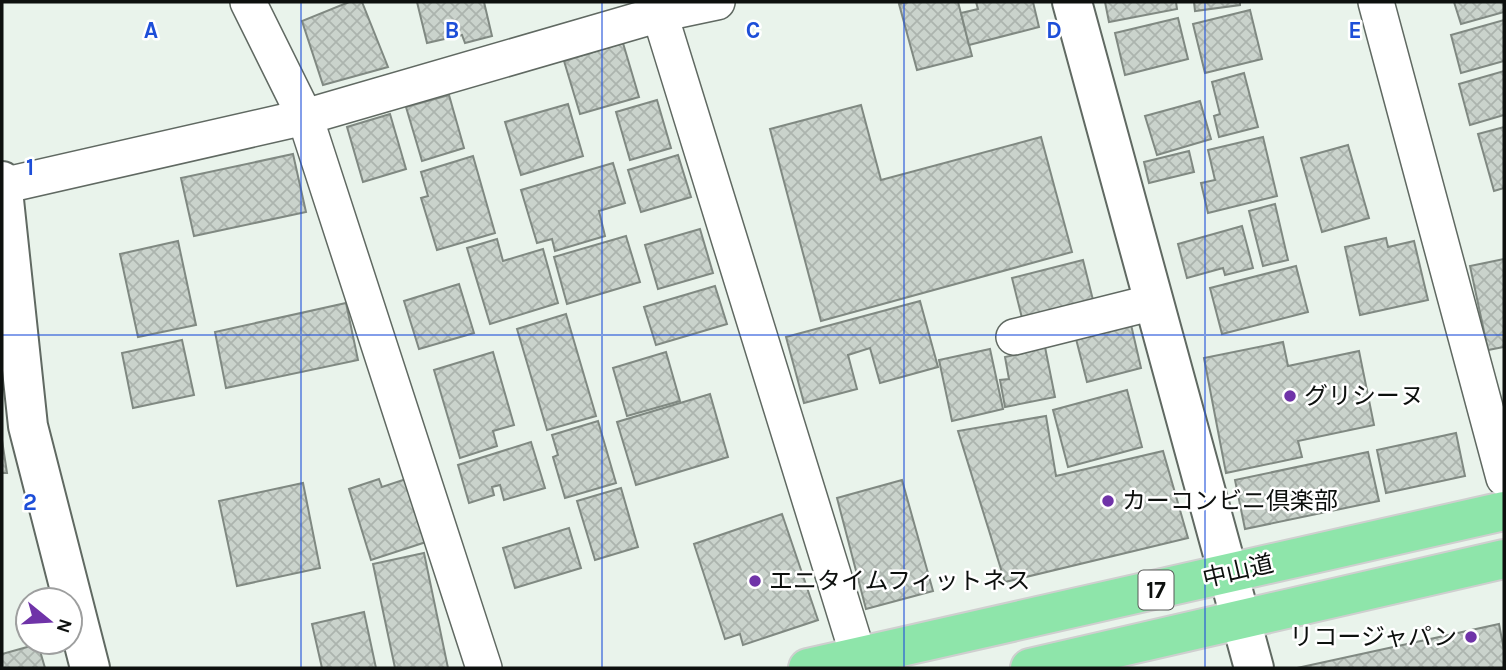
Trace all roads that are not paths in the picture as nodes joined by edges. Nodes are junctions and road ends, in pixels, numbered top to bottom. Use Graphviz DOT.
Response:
graph roads {
  1 [pos="248,2"];
  2 [pos="717,2"];
  3 [pos="1072,2"];
  4 [pos="1376,2"];
  5 [pos="658,8"];
  6 [pos="305,117"];
  7 [pos="2,181"];
  8 [pos="2,186"];
  9 [pos="1154,302"];
  10 [pos="1014,337"];
  11 [pos="1504,478"];
  12 [pos="1504,512"];
  13 [pos="1504,559"];
  14 [pos="1228,574"];
  15 [pos="1240,619"];
  16 [pos="861,662"];
  17 [pos="90,668"];
  18 [pos="484,668"];
  19 [pos="808,668"];
  20 [pos="1030,668"];
  21 [pos="1254,668"];
  1 -- 6 [label="street"];
  2 -- 5 [label="street"];
  3 -- 9 [label="street"];
  4 -- 11 [label="street"];
  5 -- 6 [label="street"];
  5 -- 16 [label="street"];
  6 -- 8 [label="street"];
  6 -- 18 [label="street"];
  7 -- 8 [label="street"];
  8 -- 17 [label="street"];
  9 -- 10 [label="street"];
  9 -- 14 [label="street"];
  12 -- 14 [label="highway, 中山道 / 17"];
  13 -- 15 [label="highway, 中山道 / 17"];
  14 -- 15 [label="street"];
  14 -- 16 [label="highway, 中山道 / 17"];
  15 -- 20 [label="highway, 中山道 / 17"];
  15 -- 21 [label="street"];
  16 -- 19 [label="highway, 中山道 / 17"];
}
